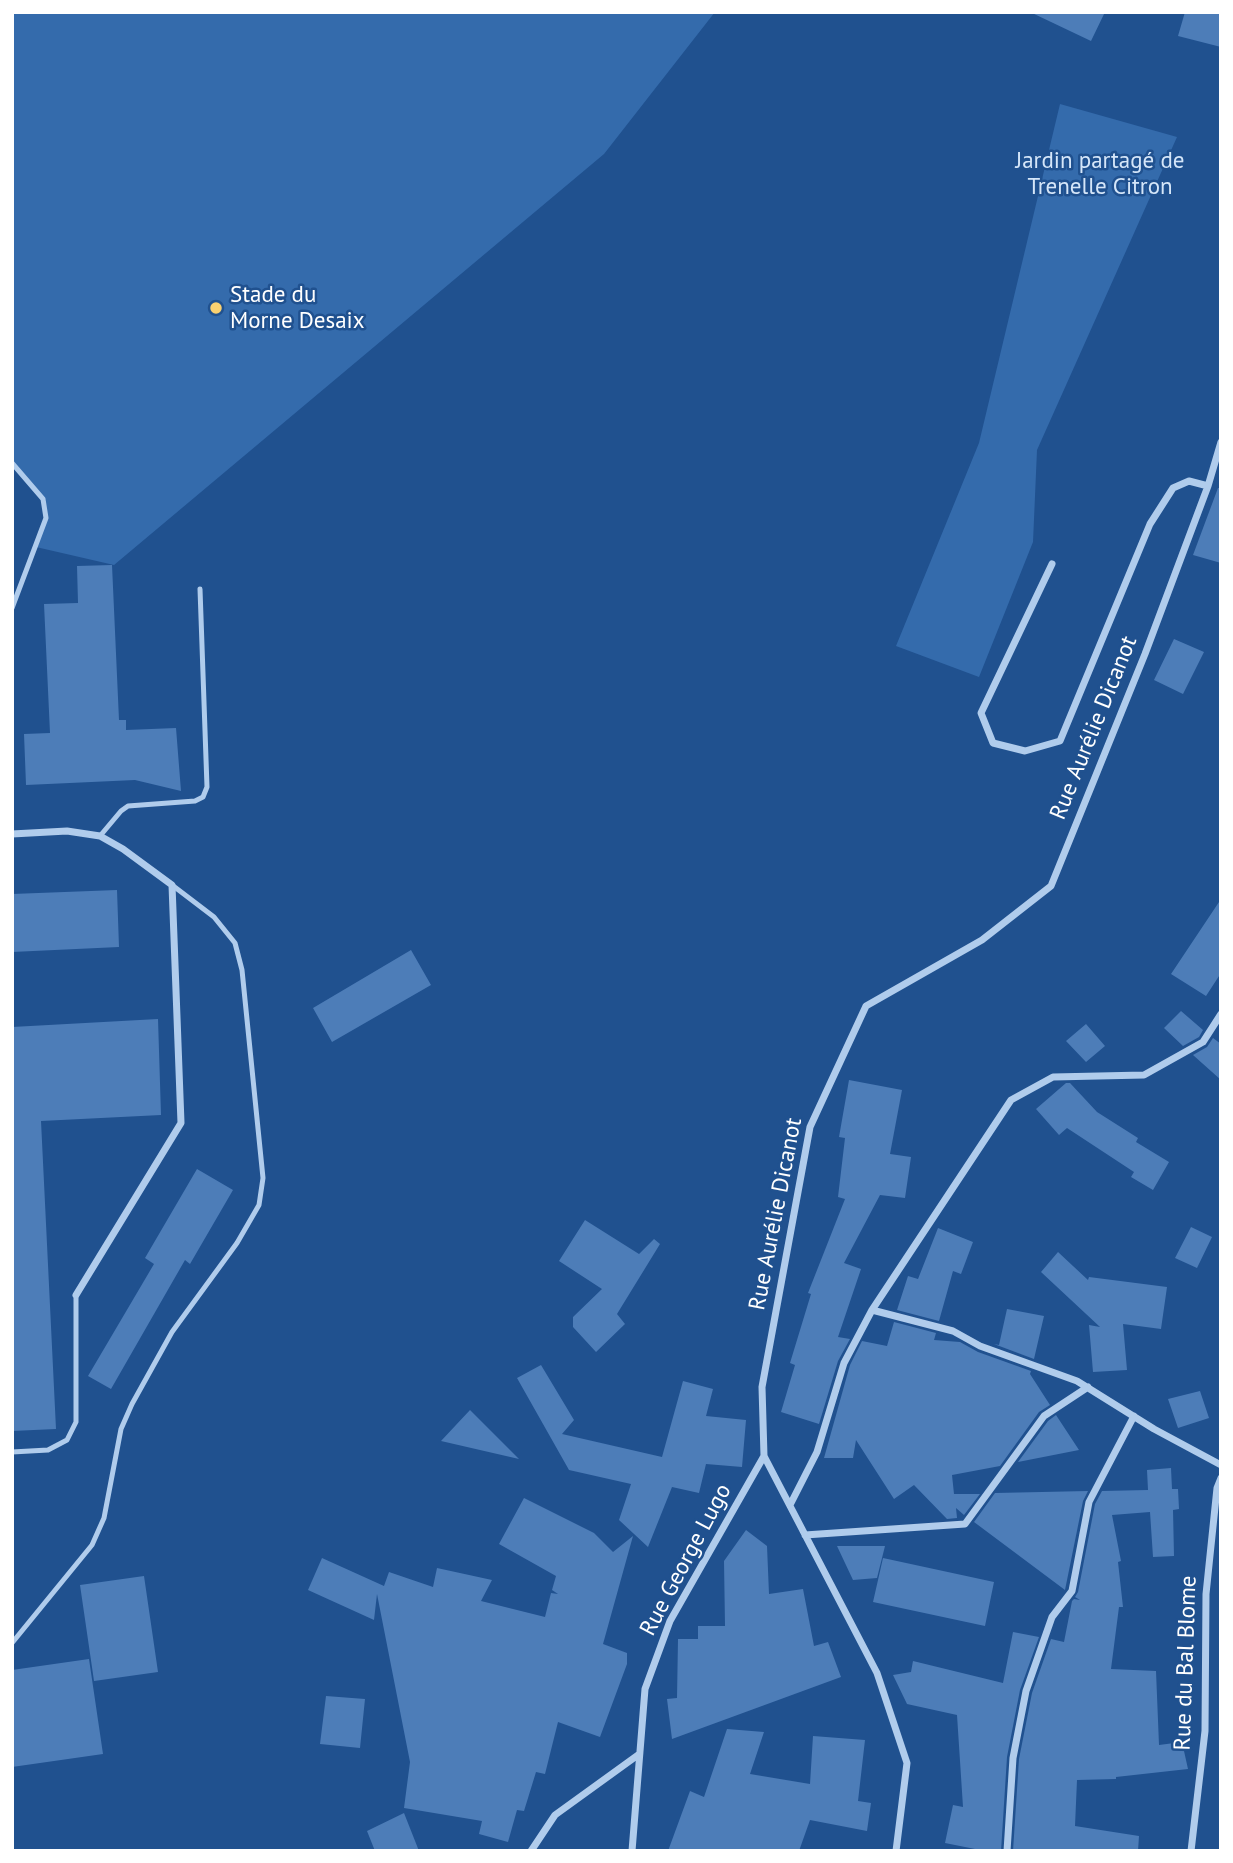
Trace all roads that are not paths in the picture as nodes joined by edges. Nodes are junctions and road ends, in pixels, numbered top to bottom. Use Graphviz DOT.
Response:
graph roads {
  1 [pos="1221,442"];
  2 [pos="12,463"];
  3 [pos="1208,486"];
  4 [pos="1052,564"];
  5 [pos="200,589"];
  6 [pos="12,608"];
  7 [pos="12,834"];
  8 [pos="100,836"];
  9 [pos="172,885"];
  10 [pos="1221,1014"];
  11 [pos="76,1295"];
  12 [pos="872,1310"];
  13 [pos="1088,1387"];
  14 [pos="1134,1416"];
  15 [pos="12,1452"];
  16 [pos="764,1456"];
  17 [pos="1221,1465"];
  18 [pos="1221,1478"];
  19 [pos="790,1505"];
  20 [pos="805,1535"];
  21 [pos="12,1643"];
  22 [pos="638,1755"];
  23 [pos="531,1851"];
  24 [pos="632,1851"];
  25 [pos="897,1851"];
  26 [pos="1007,1851"];
  27 [pos="1191,1851"];
  1 -- 3 [label="street, Rue Aurélie Dicanot"];
  2 -- 6 [label="lane"];
  3 -- 4 [label="street"];
  3 -- 16 [label="street, Rue Aurélie Dicanot"];
  5 -- 8 [label="lane"];
  7 -- 8 [label="street"];
  8 -- 9 [label="street"];
  9 -- 11 [label="street"];
  9 -- 21 [label="lane"];
  10 -- 12 [label="street"];
  11 -- 15 [label="lane"];
  12 -- 13 [label="street"];
  12 -- 19 [label="street"];
  13 -- 14 [label="street"];
  13 -- 20 [label="street"];
  14 -- 17 [label="street"];
  14 -- 26 [label="street"];
  16 -- 19 [label="street, Rue Aurélie Dicanot"];
  16 -- 22 [label="street, Rue George Lugo"];
  18 -- 27 [label="street, Rue du Bal Blome"];
  19 -- 20 [label="street, Rue Aurélie Dicanot"];
  20 -- 25 [label="street, Rue Aurélie Dicanot"];
  22 -- 23 [label="street"];
  22 -- 24 [label="street, Rue George Lugo"];
}
